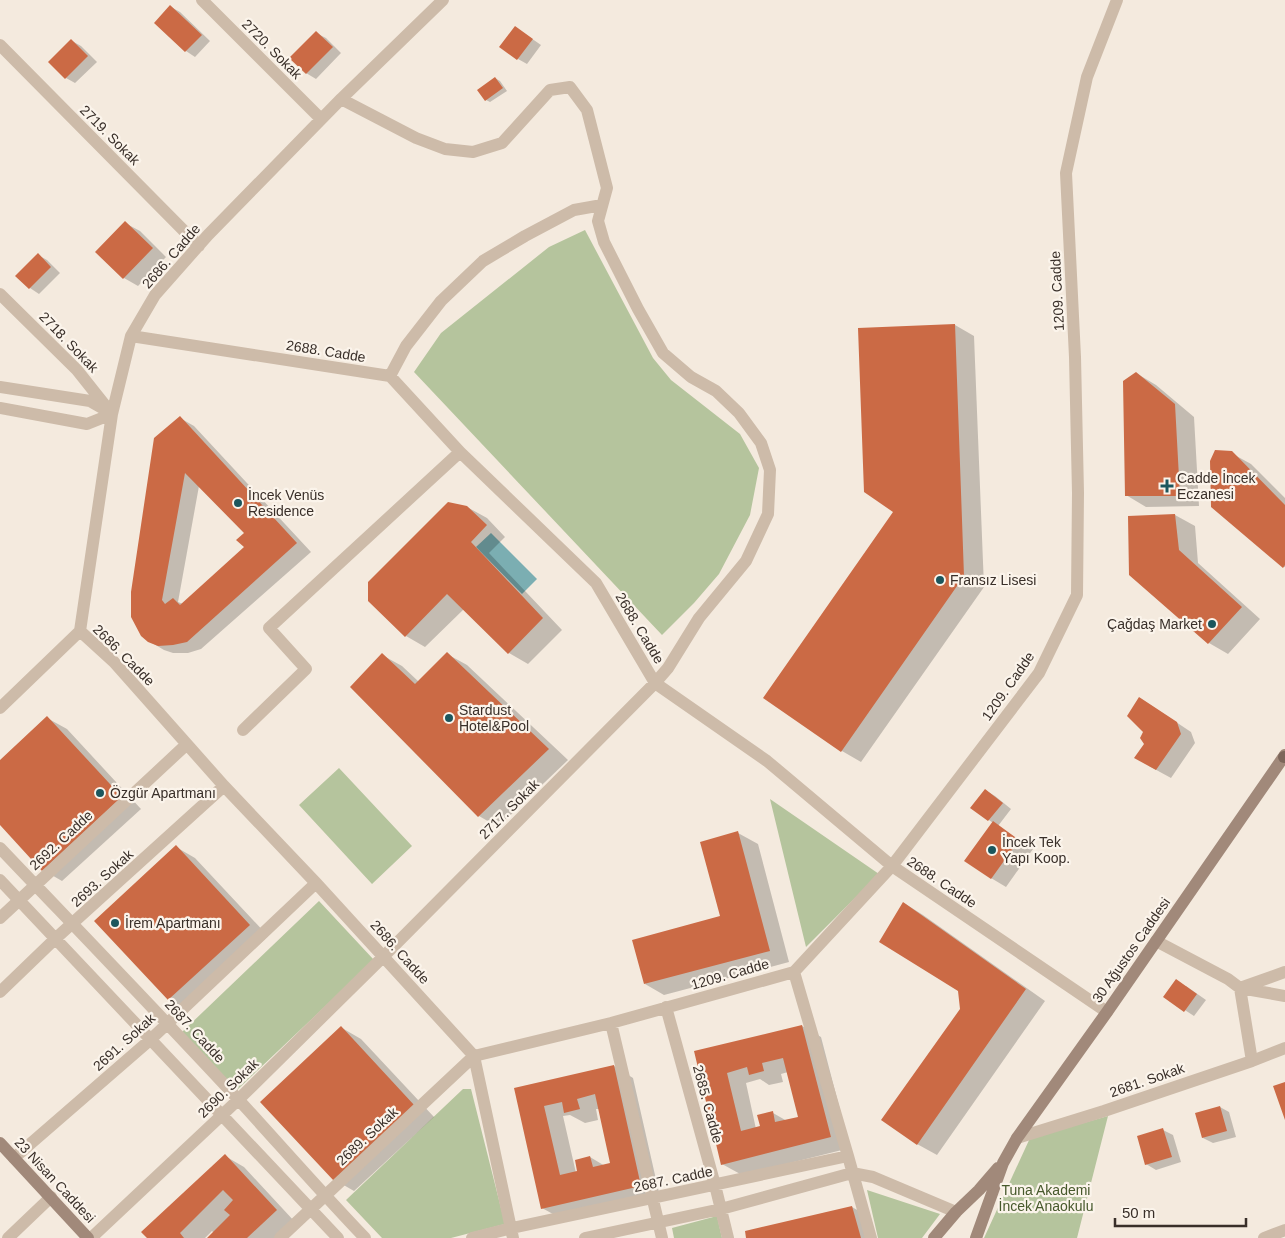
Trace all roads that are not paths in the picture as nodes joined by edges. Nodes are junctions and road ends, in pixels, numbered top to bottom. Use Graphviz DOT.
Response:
graph roads {
  1 [pos="202,0"];
  2 [pos="443,0"];
  3 [pos="1118,0"];
  4 [pos="0,45"];
  5 [pos="341,98"];
  6 [pos="321,119"];
  7 [pos="602,205"];
  8 [pos="199,246"];
  9 [pos="0,294"];
  10 [pos="132,336"];
  11 [pos="390,376"];
  12 [pos="0,387"];
  13 [pos="0,408"];
  14 [pos="112,414"];
  15 [pos="460,452"];
  16 [pos="80,631"];
  17 [pos="655,683"];
  18 [pos="0,708"];
  19 [pos="243,730"];
  20 [pos="187,744"];
  21 [pos="1285,756"];
  22 [pos="224,786"];
  23 [pos="0,848"];
  24 [pos="892,866"];
  25 [pos="0,880"];
  26 [pos="316,883"];
  27 [pos="35,885"];
  28 [pos="19,900"];
  29 [pos="0,918"];
  30 [pos="73,924"];
  31 [pos="55,939"];
  32 [pos="1156,941"];
  33 [pos="384,957"];
  34 [pos="794,972"];
  35 [pos="1285,972"];
  36 [pos="1240,988"];
  37 [pos="0,992"];
  38 [pos="1285,996"];
  39 [pos="666,1007"];
  40 [pos="1107,1012"];
  41 [pos="611,1023"];
  42 [pos="166,1024"];
  43 [pos="150,1040"];
  44 [pos="1285,1048"];
  45 [pos="474,1056"];
  46 [pos="1252,1061"];
  47 [pos="238,1100"];
  48 [pos="222,1115"];
  49 [pos="1017,1138"];
  50 [pos="0,1143"];
  51 [pos="848,1156"];
  52 [pos="14,1158"];
  53 [pos="1003,1163"];
  54 [pos="852,1173"];
  55 [pos="873,1176"];
  56 [pos="715,1185"];
  57 [pos="324,1196"];
  58 [pos="51,1197"];
  59 [pos="653,1199"];
  60 [pos="721,1208"];
  61 [pos="310,1210"];
  62 [pos="956,1212"];
  63 [pos="658,1222"];
  64 [pos="1285,1230"];
  65 [pos="512,1233"];
  66 [pos="8,1238"];
  67 [pos="89,1238"];
  68 [pos="280,1238"];
  69 [pos="338,1238"];
  70 [pos="365,1238"];
  71 [pos="472,1238"];
  72 [pos="585,1238"];
  73 [pos="662,1238"];
  74 [pos="728,1238"];
  75 [pos="871,1238"];
  76 [pos="934,1238"];
  77 [pos="976,1238"];
  78 [pos="1264,1238"];
  1 -- 6 [label="street, 2720. Sokak"];
  2 -- 5 [label="street, 2686. Cadde"];
  3 -- 24 [label="street, 1209. Cadde"];
  4 -- 8 [label="street, 2719. Sokak"];
  5 -- 6 [label="street, 2686. Cadde"];
  5 -- 7 [label="street, 2717. Sokak"];
  6 -- 8 [label="street, 2686. Cadde"];
  7 -- 11 [label="street"];
  7 -- 17 [label="street, 2717. Sokak"];
  8 -- 10 [label="street, 2686. Cadde"];
  9 -- 14 [label="street, 2718. Sokak"];
  10 -- 11 [label="street, 2688. Cadde"];
  10 -- 14 [label="street, 2686. Cadde"];
  11 -- 15 [label="street, 2688. Cadde"];
  12 -- 14 [label="street"];
  13 -- 14 [label="street"];
  14 -- 16 [label="street, 2686. Cadde"];
  15 -- 17 [label="street, 2688. Cadde"];
  15 -- 19 [label="street"];
  16 -- 18 [label="street"];
  16 -- 20 [label="street, 2686. Cadde"];
  17 -- 24 [label="street, 2688. Cadde"];
  17 -- 33 [label="street, 2717. Sokak"];
  20 -- 22 [label="street, 2686. Cadde"];
  20 -- 27 [label="street, 2692. Cadde"];
  21 -- 32 [label="main road, 30 Ağustos Caddesi"];
  22 -- 26 [label="street, 2686. Cadde"];
  22 -- 30 [label="street, 2693. Sokak"];
  23 -- 27 [label="street, 2687. Cadde"];
  24 -- 34 [label="street, 1209. Cadde"];
  24 -- 40 [label="street, 2688. Cadde"];
  25 -- 28 [label="street"];
  26 -- 33 [label="street, 2686. Cadde"];
  26 -- 42 [label="street, 2691. Sokak"];
  27 -- 28 [label="street, 2692. Cadde"];
  27 -- 30 [label="street, 2687. Cadde"];
  28 -- 29 [label="street, 2692. Cadde"];
  28 -- 31 [label="street"];
  30 -- 31 [label="street, 2693. Sokak"];
  30 -- 42 [label="street, 2687. Cadde"];
  31 -- 37 [label="street, 2693. Sokak"];
  31 -- 43 [label="street"];
  32 -- 36 [label="street"];
  32 -- 40 [label="main road, 30 Ağustos Caddesi"];
  33 -- 45 [label="street, 2686. Cadde"];
  33 -- 47 [label="street, 2690. Sokak"];
  34 -- 39 [label="street, 1209. Cadde"];
  34 -- 51 [label="street"];
  35 -- 36 [label="street"];
  36 -- 38 [label="street"];
  36 -- 46 [label="street"];
  39 -- 41 [label="street, 1209. Cadde"];
  39 -- 56 [label="street, 2685. Cadde"];
  40 -- 49 [label="main road, 30 Ağustos Caddesi"];
  41 -- 45 [label="street, 1209. Cadde"];
  41 -- 59 [label="street"];
  42 -- 43 [label="street, 2691. Sokak"];
  42 -- 47 [label="street, 2687. Cadde"];
  43 -- 48 [label="street"];
  43 -- 52 [label="street, 2691. Sokak"];
  44 -- 46 [label="street, 2681. Sokak"];
  45 -- 57 [label="street, 2689. Sokak"];
  45 -- 65 [label="street, 2686. Cadde"];
  46 -- 49 [label="street, 2681. Sokak"];
  47 -- 48 [label="street, 2690. Sokak"];
  47 -- 57 [label="street, 2687. Cadde"];
  48 -- 61 [label="street"];
  48 -- 67 [label="street, 2690. Sokak"];
  49 -- 53 [label="main road, 30 Ağustos Caddesi"];
  50 -- 52 [label="main road, 23 Nisan Caddesi"];
  51 -- 54 [label="street"];
  51 -- 55 [label="street"];
  51 -- 56 [label="street, 2687. Cadde"];
  52 -- 58 [label="main road, 23 Nisan Caddesi"];
  53 -- 62 [label="main road"];
  53 -- 77 [label="main road"];
  54 -- 55 [label="street"];
  54 -- 60 [label="street"];
  54 -- 75 [label="street"];
  55 -- 62 [label="street"];
  56 -- 59 [label="street, 2687. Cadde"];
  56 -- 60 [label="street, 2685. Cadde"];
  57 -- 61 [label="street, 2689. Sokak"];
  57 -- 70 [label="street, 2687. Cadde"];
  58 -- 66 [label="street"];
  58 -- 67 [label="main road, 23 Nisan Caddesi"];
  59 -- 63 [label="street"];
  59 -- 65 [label="street, 2687. Cadde"];
  60 -- 63 [label="street"];
  60 -- 74 [label="street, 2685. Cadde"];
  61 -- 68 [label="street, 2689. Sokak"];
  61 -- 69 [label="street"];
  62 -- 76 [label="main road"];
  63 -- 72 [label="street"];
  63 -- 73 [label="street"];
  64 -- 78 [label="street"];
  65 -- 71 [label="street, 2687. Cadde"];
}
